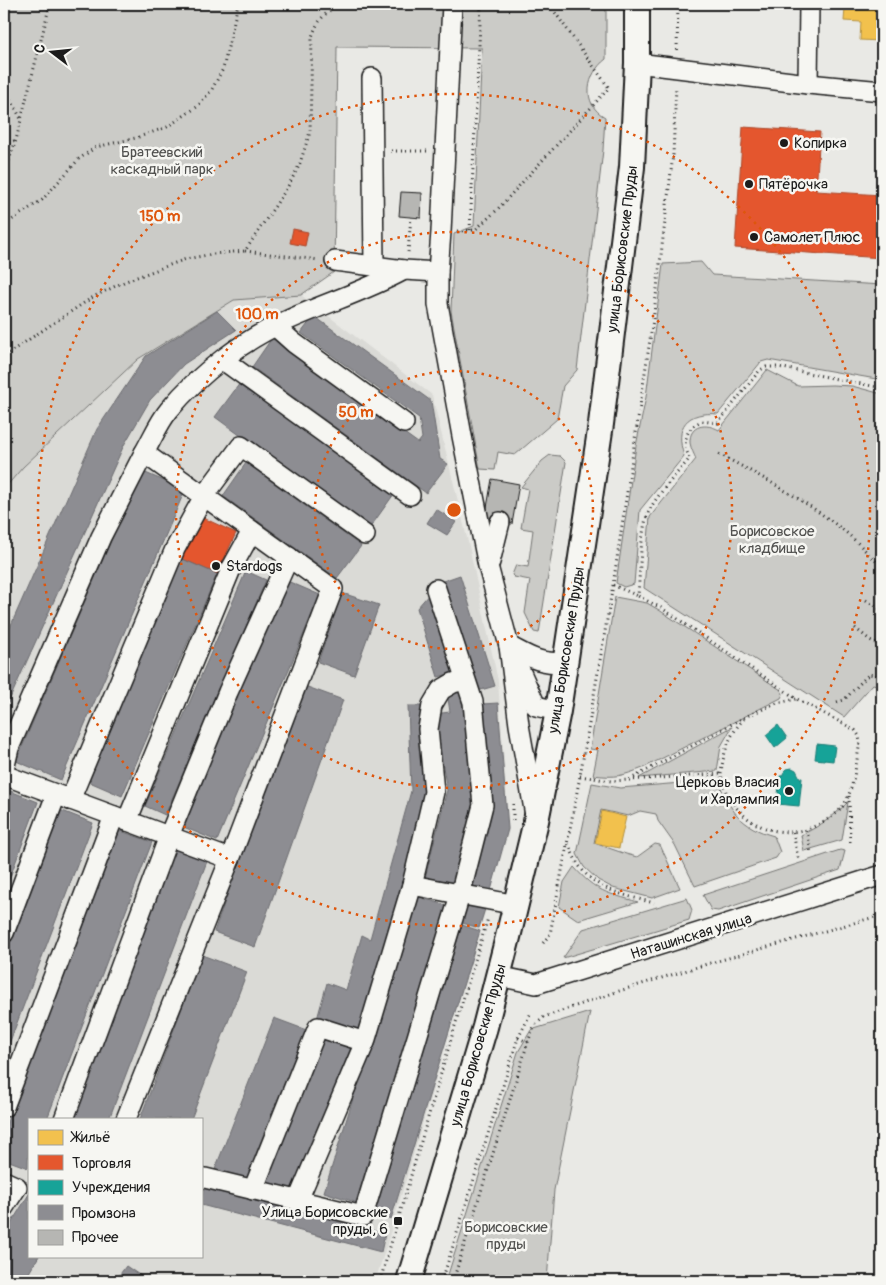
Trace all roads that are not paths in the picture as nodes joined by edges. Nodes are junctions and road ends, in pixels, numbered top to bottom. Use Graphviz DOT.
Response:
graph roads {
  1 [pos="452,4"];
  2 [pos="637,4"];
  3 [pos="809,4"];
  4 [pos="637,63"];
  5 [pos="372,78"];
  6 [pos="808,84"];
  7 [pos="882,90"];
  8 [pos="335,261"];
  9 [pos="406,261"];
  10 [pos="374,266"];
  11 [pos="438,272"];
  12 [pos="275,326"];
  13 [pos="223,360"];
  14 [pos="404,422"];
  15 [pos="144,453"];
  16 [pos="410,495"];
  17 [pos="204,496"];
  18 [pos="500,522"];
  19 [pos="252,530"];
  20 [pos="365,535"];
  21 [pos="290,557"];
  22 [pos="488,566"];
  23 [pos="436,588"];
  24 [pos="509,646"];
  25 [pos="565,663"];
  26 [pos="465,680"];
  27 [pos="558,711"];
  28 [pos="4,770"];
  29 [pos="4,775"];
  30 [pos="63,797"];
  31 [pos="120,818"];
  32 [pos="536,821"];
  33 [pos="169,836"];
  34 [pos="230,859"];
  35 [pos="882,876"];
  36 [pos="412,885"];
  37 [pos="460,895"];
  38 [pos="516,905"];
  39 [pos="4,933"];
  40 [pos="498,976"];
  41 [pos="365,1042"];
  42 [pos="4,1107"];
  43 [pos="64,1118"];
  44 [pos="126,1118"];
  45 [pos="205,1178"];
  46 [pos="16,1184"];
  47 [pos="253,1190"];
  48 [pos="298,1200"];
  49 [pos="4,1207"];
  50 [pos="409,1281"];
  1 -- 11 [label="street"];
  2 -- 4 [label="main road, улица Борисовские Пруды"];
  3 -- 6 [label="street"];
  4 -- 6 [label="street"];
  4 -- 25 [label="main road, улица Борисовские Пруды"];
  5 -- 10 [label="street"];
  6 -- 7 [label="street"];
  8 -- 10 [label="street"];
  9 -- 10 [label="street"];
  9 -- 11 [label="street"];
  9 -- 12 [label="street"];
  11 -- 22 [label="street"];
  12 -- 13 [label="street"];
  12 -- 14 [label="street"];
  13 -- 15 [label="street"];
  13 -- 16 [label="street"];
  15 -- 17 [label="street"];
  15 -- 28 [label="street"];
  17 -- 19 [label="street"];
  17 -- 20 [label="street"];
  17 -- 30 [label="street"];
  18 -- 22 [label="street"];
  19 -- 21 [label="street"];
  19 -- 31 [label="street"];
  21 -- 33 [label="street"];
  21 -- 34 [label="street"];
  22 -- 24 [label="street"];
  23 -- 26 [label="street"];
  24 -- 25 [label="street"];
  24 -- 27 [label="street"];
  24 -- 32 [label="street"];
  25 -- 27 [label="main road, улица Борисовские Пруды"];
  26 -- 36 [label="street"];
  26 -- 37 [label="street"];
  27 -- 32 [label="main road, улица Борисовские Пруды"];
  29 -- 30 [label="street"];
  30 -- 31 [label="street"];
  30 -- 39 [label="street"];
  31 -- 33 [label="street"];
  31 -- 42 [label="street"];
  32 -- 38 [label="main road, улица Борисовские Пруды"];
  33 -- 34 [label="street"];
  33 -- 43 [label="street"];
  34 -- 44 [label="street"];
  35 -- 40 [label="street, Наташинская улица"];
  36 -- 37 [label="street"];
  36 -- 41 [label="street"];
  37 -- 38 [label="street"];
  37 -- 48 [label="street"];
  38 -- 40 [label="main road, улица Борисовские Пруды"];
  40 -- 50 [label="main road, улица Борисовские Пруды"];
  41 -- 47 [label="street"];
  41 -- 48 [label="street"];
  45 -- 47 [label="street"];
  46 -- 49 [label="street"];
  47 -- 48 [label="street"];
}
